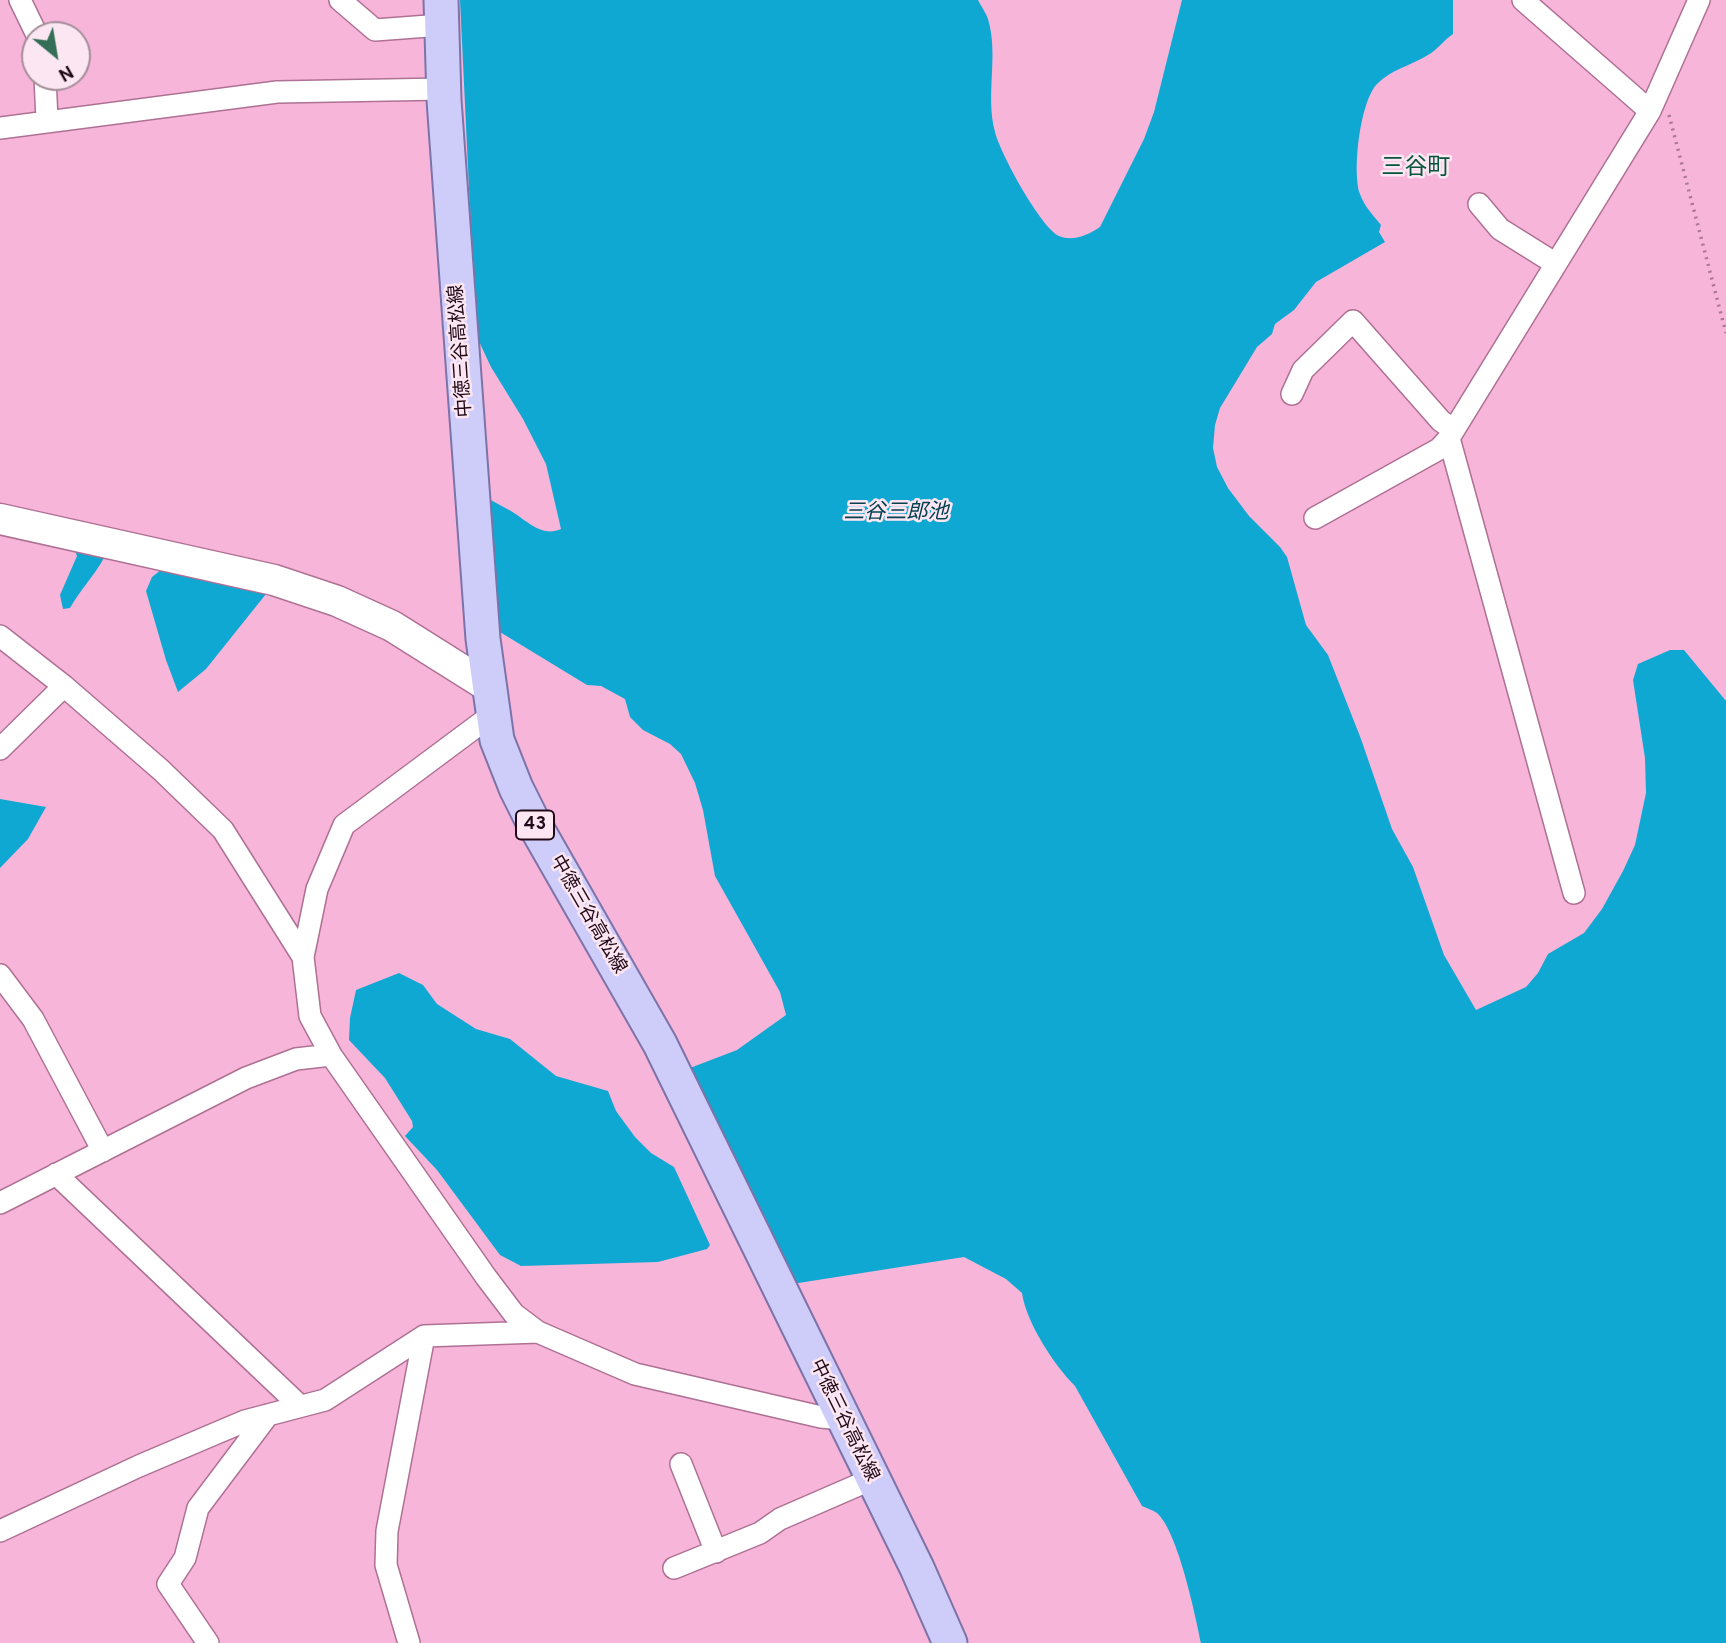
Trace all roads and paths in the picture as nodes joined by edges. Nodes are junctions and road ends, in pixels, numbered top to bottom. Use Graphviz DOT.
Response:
graph roads {
  1 [pos="20,0"];
  2 [pos="340,0"];
  3 [pos="1523,0"];
  4 [pos="1699,0"];
  5 [pos="0,7"];
  6 [pos="441,13"];
  7 [pos="30,21"];
  8 [pos="443,89"];
  9 [pos="46,91"];
  10 [pos="1654,103"];
  11 [pos="47,120"];
  12 [pos="0,128"];
  13 [pos="1479,204"];
  14 [pos="1556,264"];
  15 [pos="1726,333"];
  16 [pos="1292,394"];
  17 [pos="1451,434"];
  18 [pos="1315,518"];
  19 [pos="0,519"];
  20 [pos="0,635"];
  21 [pos="64,686"];
  22 [pos="491,701"];
  23 [pos="0,749"];
  24 [pos="1574,893"];
  25 [pos="303,957"];
  26 [pos="0,975"];
  27 [pos="331,1055"];
  28 [pos="103,1151"];
  29 [pos="56,1174"];
  30 [pos="0,1203"];
  31 [pos="538,1332"];
  32 [pos="424,1336"];
  33 [pos="300,1406"];
  34 [pos="268,1415"];
  35 [pos="842,1419"];
  36 [pos="681,1464"];
  37 [pos="872,1479"];
  38 [pos="0,1531"];
  39 [pos="716,1552"];
  40 [pos="674,1568"];
  41 [pos="208,1643"];
  42 [pos="409,1643"];
  43 [pos="950,1643"];
  1 -- 5 [label="street"];
  1 -- 7 [label="street"];
  2 -- 6 [label="street"];
  3 -- 10 [label="street"];
  4 -- 10 [label="street"];
  6 -- 8 [label="main road, 中徳三谷高松線 / 43"];
  8 -- 11 [label="street"];
  8 -- 22 [label="main road, 中徳三谷高松線 / 43"];
  9 -- 11 [label="street"];
  10 -- 14 [label="street"];
  10 -- 15 [label="path"];
  11 -- 12 [label="street"];
  13 -- 14 [label="street"];
  14 -- 17 [label="street"];
  16 -- 17 [label="street"];
  17 -- 18 [label="street"];
  17 -- 24 [label="street"];
  19 -- 22 [label="street"];
  20 -- 21 [label="street"];
  21 -- 23 [label="street"];
  21 -- 25 [label="street"];
  22 -- 25 [label="street"];
  22 -- 35 [label="main road, 中徳三谷高松線 / 43"];
  25 -- 27 [label="street"];
  26 -- 28 [label="street"];
  27 -- 28 [label="street"];
  27 -- 31 [label="street"];
  28 -- 29 [label="street"];
  29 -- 30 [label="street"];
  29 -- 33 [label="street"];
  31 -- 32 [label="street"];
  31 -- 35 [label="street"];
  32 -- 33 [label="street"];
  32 -- 42 [label="street"];
  33 -- 34 [label="street"];
  34 -- 38 [label="street"];
  34 -- 41 [label="street"];
  35 -- 37 [label="main road, 中徳三谷高松線 / 43"];
  36 -- 39 [label="street"];
  37 -- 39 [label="street"];
  37 -- 43 [label="main road, 中徳三谷高松線 / 43"];
  39 -- 40 [label="street"];
}
